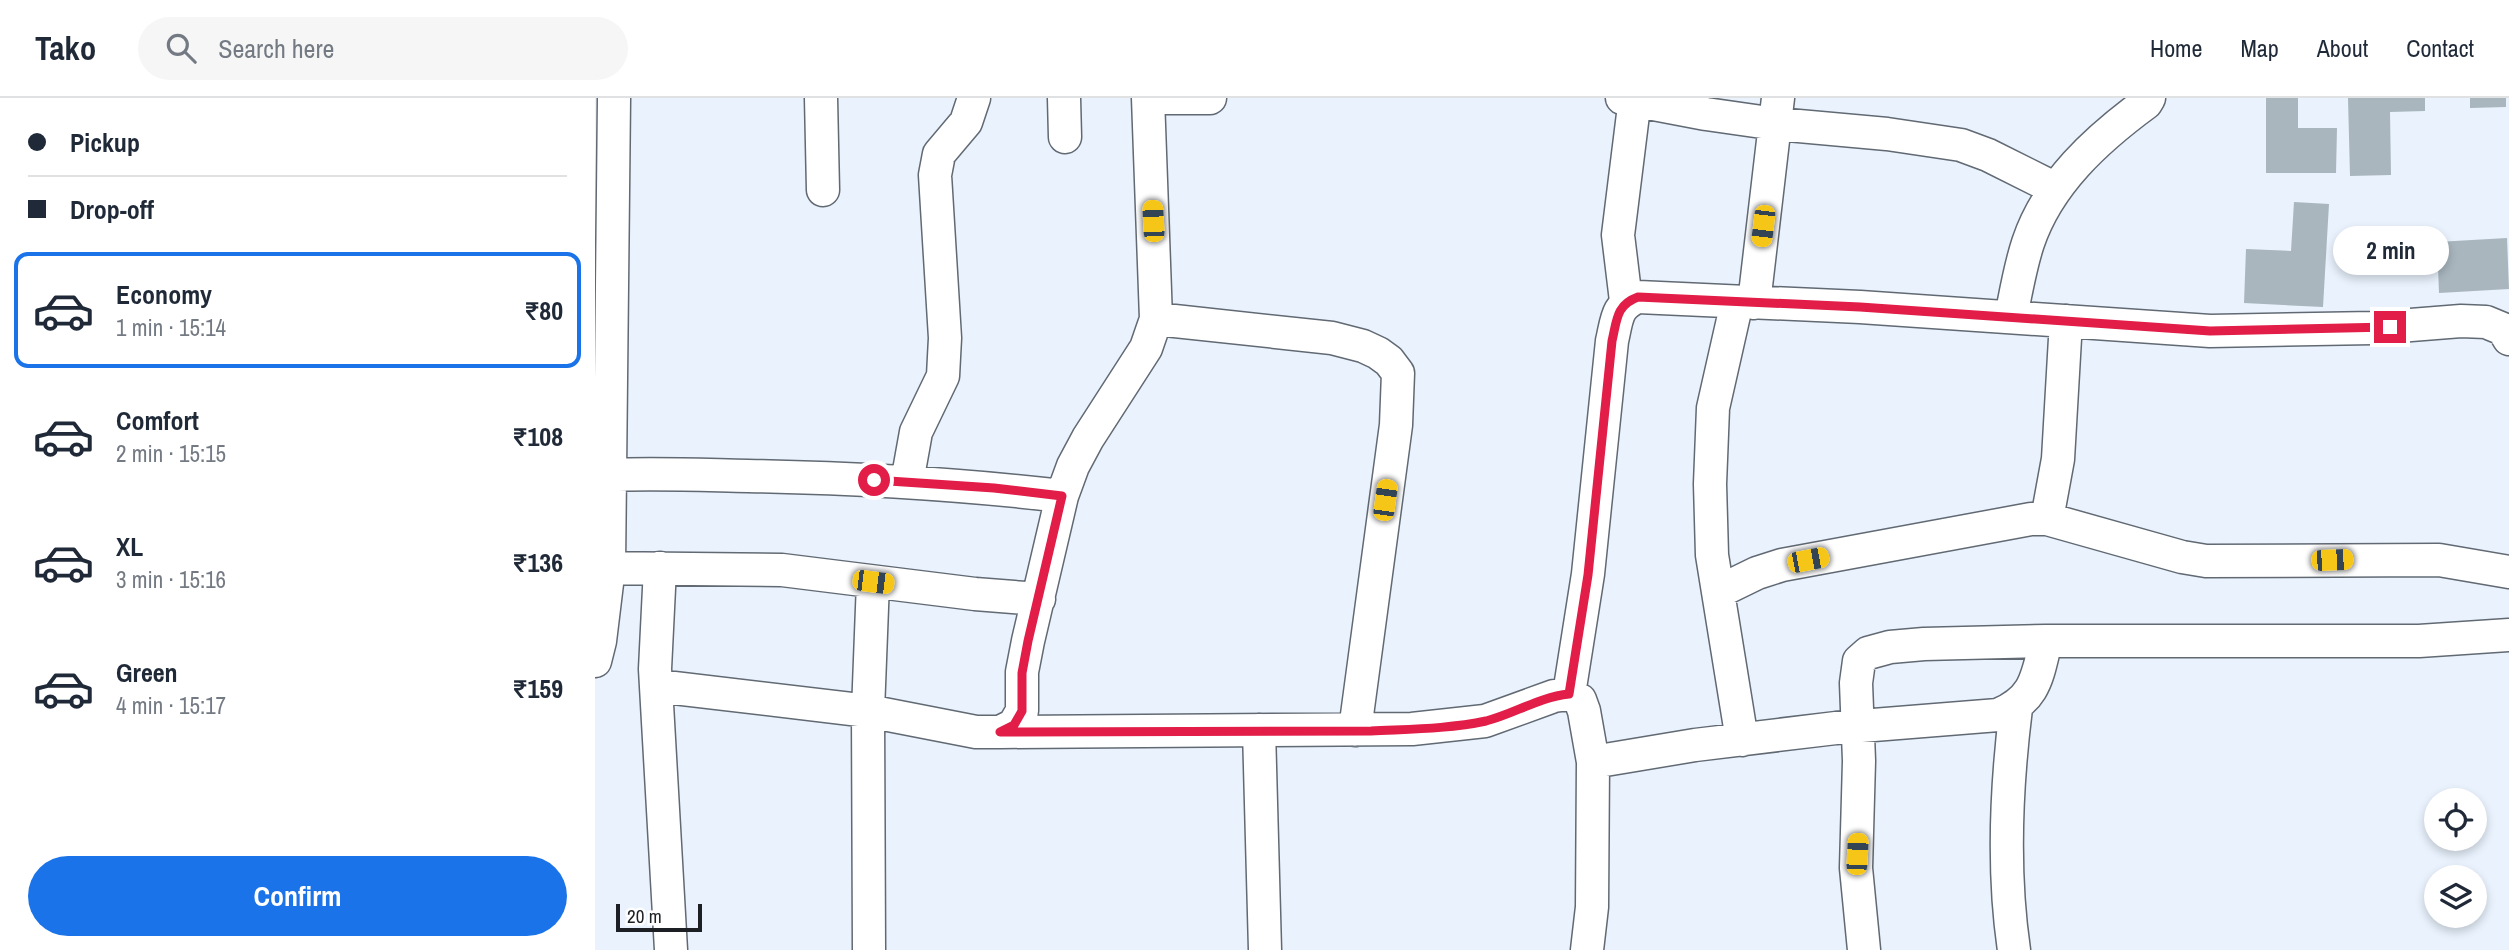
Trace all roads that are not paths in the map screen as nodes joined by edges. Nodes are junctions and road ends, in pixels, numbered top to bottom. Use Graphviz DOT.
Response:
graph roads {
  1 [pos="614,98"];
  2 [pos="821,98"];
  3 [pos="974,98"];
  4 [pos="1064,98"];
  5 [pos="1147,98"];
  6 [pos="1158,98"];
  7 [pos="1210,98"];
  8 [pos="2149,98"];
  9 [pos="1631,99"];
  10 [pos="1777,111"];
  11 [pos="1065,137"];
  12 [pos="2056,189"];
  13 [pos="823,190"];
  14 [pos="1626,301"];
  15 [pos="1745,302"];
  16 [pos="2011,317"];
  17 [pos="1156,319"];
  18 [pos="2066,321"];
  19 [pos="2509,340"];
  20 [pos="608,475"];
  21 [pos="907,482"];
  22 [pos="1062,496"];
  23 [pos="2047,520"];
  24 [pos="602,567"];
  25 [pos="660,568"];
  26 [pos="2509,572"];
  27 [pos="873,582"];
  28 [pos="1718,592"];
  29 [pos="1039,599"];
  30 [pos="2509,635"];
  31 [pos="2046,641"];
  32 [pos="595,661"];
  33 [pos="657,686"];
  34 [pos="1569,694"];
  35 [pos="2016,708"];
  36 [pos="868,711"];
  37 [pos="1859,726"];
  38 [pos="1259,730"];
  39 [pos="1355,730"];
  40 [pos="1000,732"];
  41 [pos="1742,740"];
  42 [pos="1593,762"];
  43 [pos="671,950"];
  44 [pos="869,950"];
  45 [pos="1265,950"];
  46 [pos="1587,950"];
  47 [pos="1864,950"];
  48 [pos="2014,950"];
  1 -- 20 [label="street"];
  2 -- 13 [label="street"];
  3 -- 21 [label="street"];
  4 -- 11 [label="street"];
  5 -- 17 [label="street"];
  6 -- 7 [label="street"];
  8 -- 12 [label="street"];
  9 -- 10 [label="street"];
  9 -- 14 [label="street"];
  10 -- 12 [label="street"];
  10 -- 15 [label="street"];
  12 -- 16 [label="street"];
  14 -- 15 [label="street"];
  14 -- 34 [label="street"];
  15 -- 16 [label="street"];
  15 -- 28 [label="street"];
  16 -- 18 [label="street"];
  17 -- 22 [label="street"];
  17 -- 39 [label="street"];
  18 -- 19 [label="street"];
  18 -- 23 [label="street"];
  20 -- 21 [label="street"];
  20 -- 24 [label="street"];
  21 -- 22 [label="street"];
  22 -- 29 [label="street"];
  23 -- 26 [label="street"];
  23 -- 28 [label="street"];
  24 -- 25 [label="street"];
  24 -- 32 [label="street"];
  25 -- 27 [label="street"];
  25 -- 33 [label="street"];
  27 -- 29 [label="street"];
  27 -- 36 [label="street"];
  28 -- 41 [label="street"];
  29 -- 40 [label="street"];
  30 -- 31 [label="street"];
  31 -- 35 [label="street"];
  31 -- 37 [label="street"];
  33 -- 36 [label="street"];
  33 -- 43 [label="street"];
  34 -- 39 [label="street"];
  34 -- 42 [label="street"];
  35 -- 37 [label="street"];
  35 -- 48 [label="street"];
  36 -- 40 [label="street"];
  36 -- 44 [label="street"];
  37 -- 41 [label="street"];
  37 -- 47 [label="street"];
  38 -- 39 [label="street"];
  38 -- 40 [label="street"];
  38 -- 45 [label="street"];
  41 -- 42 [label="street"];
  42 -- 46 [label="street"];
}
